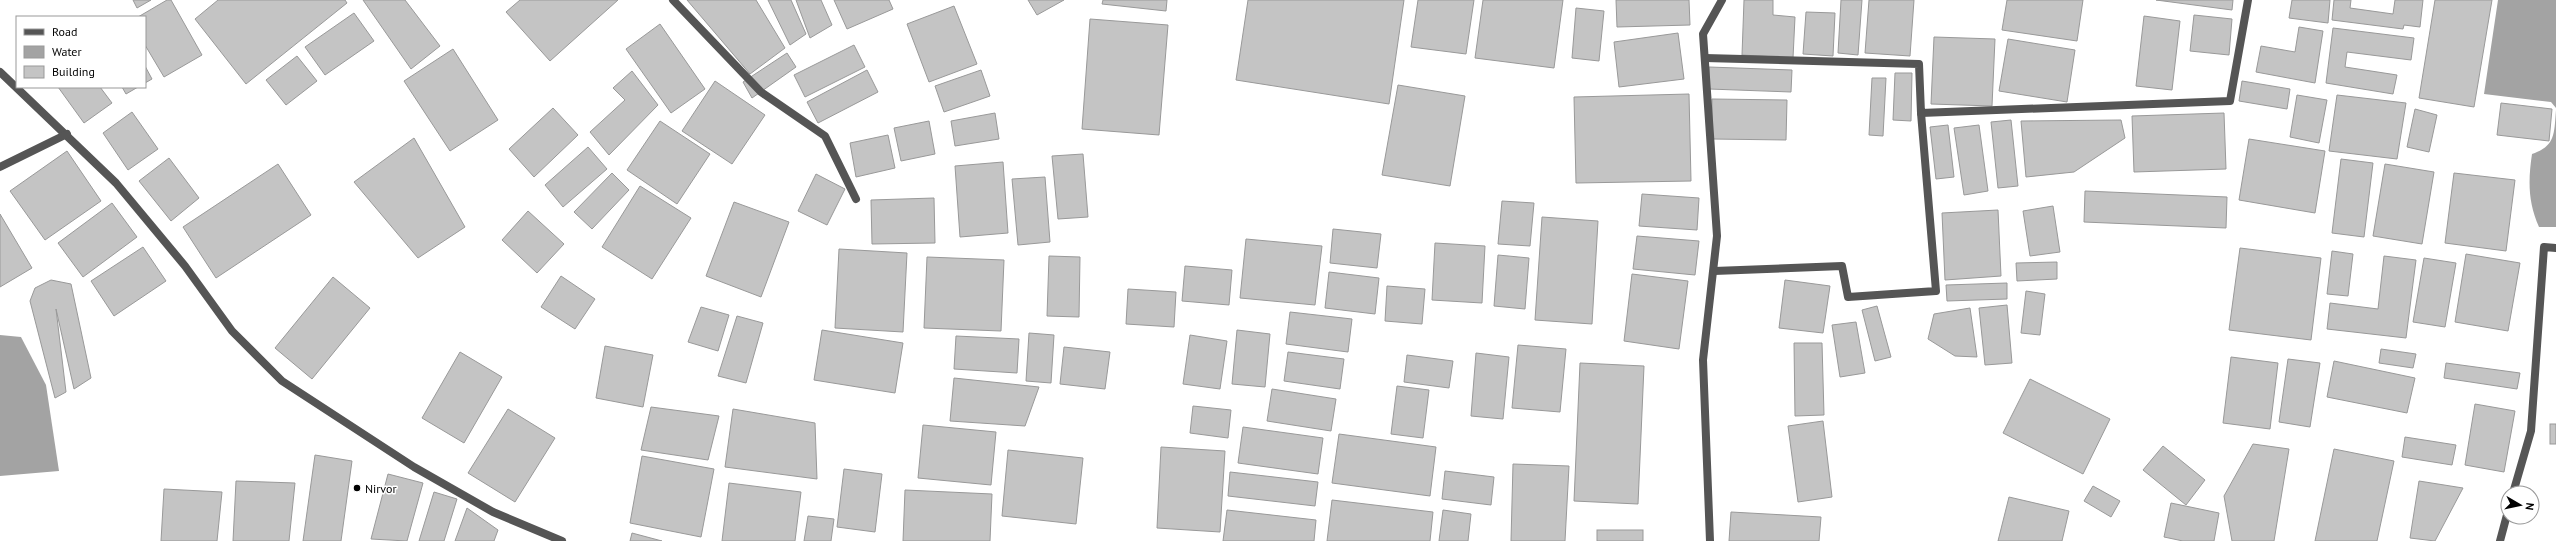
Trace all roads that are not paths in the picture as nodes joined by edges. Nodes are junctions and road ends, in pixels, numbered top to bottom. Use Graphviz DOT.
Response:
graph roads {
  1 [pos="673,0"];
  2 [pos="1722,0"];
  3 [pos="2248,0"];
  4 [pos="1705,58"];
  5 [pos="0,72"];
  6 [pos="16,87"];
  7 [pos="17,88"];
  8 [pos="1921,112"];
  9 [pos="67,134"];
  10 [pos="0,167"];
  11 [pos="856,199"];
  12 [pos="2556,248"];
  13 [pos="1714,271"];
  14 [pos="2515,485"];
  15 [pos="2504,525"];
  16 [pos="562,541"];
  17 [pos="1710,541"];
  18 [pos="2500,541"];
  1 -- 11 [label="street"];
  2 -- 4 [label="street"];
  3 -- 8 [label="street"];
  4 -- 8 [label="street"];
  4 -- 13 [label="street"];
  5 -- 6 [label="street"];
  7 -- 9 [label="street"];
  8 -- 13 [label="street"];
  9 -- 10 [label="street"];
  9 -- 16 [label="street"];
  12 -- 14 [label="street"];
  13 -- 17 [label="street"];
  15 -- 18 [label="street"];
}
